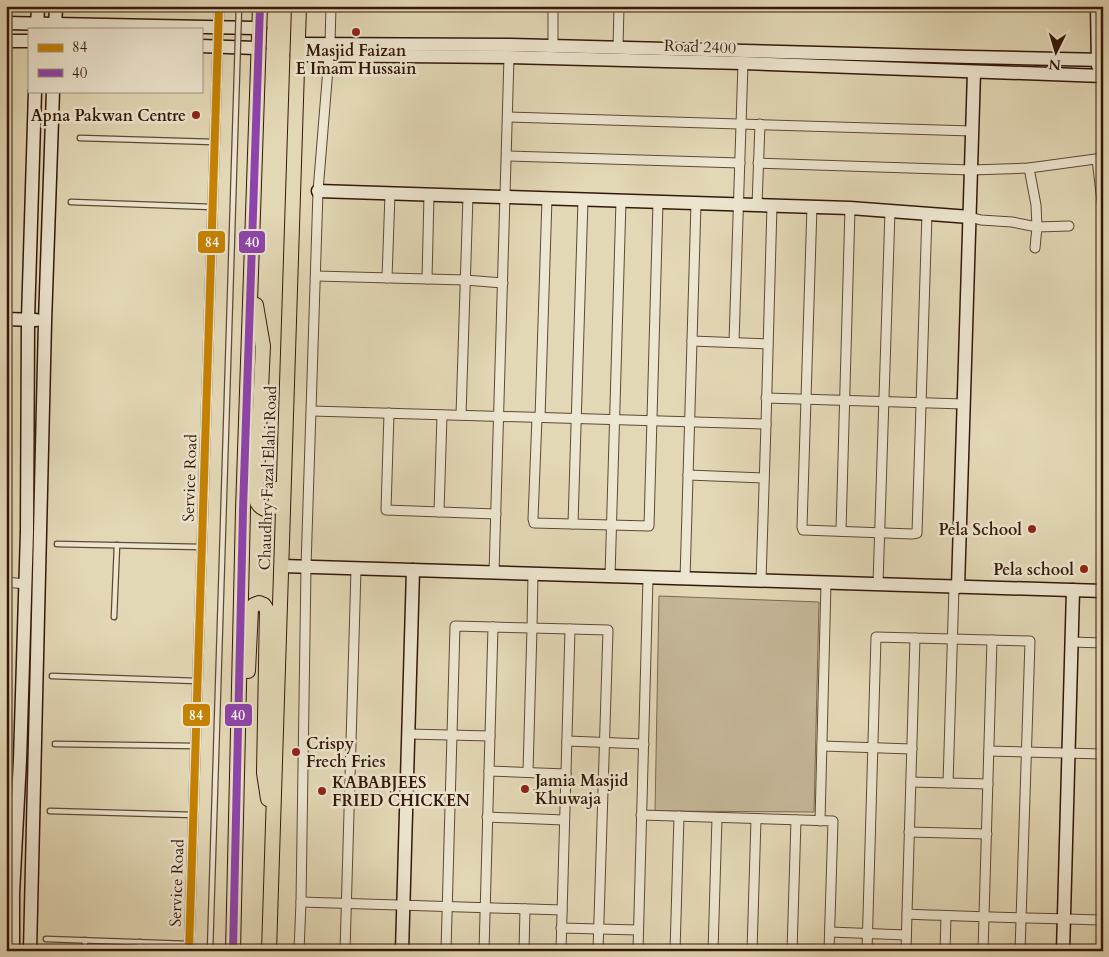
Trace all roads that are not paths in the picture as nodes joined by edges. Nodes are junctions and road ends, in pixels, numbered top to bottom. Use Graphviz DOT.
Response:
graph roads {
  1 [pos="38,6"];
  2 [pos="56,6"];
  3 [pos="218,6"];
  4 [pos="239,6"];
  5 [pos="260,6"];
  6 [pos="299,6"];
  7 [pos="331,6"];
  8 [pos="553,6"];
  9 [pos="619,6"];
  10 [pos="1097,6"];
  11 [pos="6,23"];
  12 [pos="37,26"];
  13 [pos="55,26"];
  14 [pos="218,28"];
  15 [pos="260,28"];
  16 [pos="6,40"];
  17 [pos="28,41"];
  18 [pos="202,46"];
  19 [pos="217,46"];
  20 [pos="553,46"];
  21 [pos="259,48"];
  22 [pos="618,48"];
  23 [pos="329,49"];
  24 [pos="297,50"];
  25 [pos="509,57"];
  26 [pos="1100,60"];
  27 [pos="743,63"];
  28 [pos="974,72"];
  29 [pos="1100,76"];
  30 [pos="35,92"];
  31 [pos="52,92"];
  32 [pos="508,117"];
  33 [pos="741,124"];
  34 [pos="760,124"];
  35 [pos="972,131"];
  36 [pos="80,138"];
  37 [pos="214,142"];
  38 [pos="507,156"];
  39 [pos="1100,158"];
  40 [pos="740,163"];
  41 [pos="758,163"];
  42 [pos="1029,168"];
  43 [pos="971,170"];
  44 [pos="318,191"];
  45 [pos="390,194"];
  46 [pos="429,195"];
  47 [pos="468,196"];
  48 [pos="506,197"];
  49 [pos="547,198"];
  50 [pos="583,200"];
  51 [pos="621,201"];
  52 [pos="71,202"];
  53 [pos="658,202"];
  54 [pos="696,203"];
  55 [pos="738,204"];
  56 [pos="757,205"];
  57 [pos="772,205"];
  58 [pos="812,206"];
  59 [pos="212,207"];
  60 [pos="850,208"];
  61 [pos="1103,210"];
  62 [pos="890,211"];
  63 [pos="927,213"];
  64 [pos="970,216"];
  65 [pos="1069,226"];
  66 [pos="1037,227"];
  67 [pos="1035,248"];
  68 [pos="316,276"];
  69 [pos="388,278"];
  70 [pos="427,279"];
  71 [pos="251,280"];
  72 [pos="465,280"];
  73 [pos="503,283"];
  74 [pos="6,319"];
  75 [pos="28,319"];
  76 [pos="289,321"];
  77 [pos="45,322"];
  78 [pos="692,341"];
  79 [pos="734,342"];
  80 [pos="768,344"];
  81 [pos="766,398"];
  82 [pos="807,399"];
  83 [pos="845,400"];
  84 [pos="883,401"];
  85 [pos="921,402"];
  86 [pos="964,404"];
  87 [pos="312,411"];
  88 [pos="389,413"];
  89 [pos="442,414"];
  90 [pos="461,415"];
  91 [pos="499,416"];
  92 [pos="539,417"];
  93 [pos="576,419"];
  94 [pos="615,420"];
  95 [pos="652,421"];
  96 [pos="690,422"];
  97 [pos="766,424"];
  98 [pos="688,475"];
  99 [pos="764,478"];
  100 [pos="439,512"];
  101 [pos="496,514"];
  102 [pos="573,524"];
  103 [pos="612,525"];
  104 [pos="841,531"];
  105 [pos="879,532"];
  106 [pos="57,544"];
  107 [pos="117,545"];
  108 [pos="201,547"];
  109 [pos="282,566"];
  110 [pos="306,567"];
  111 [pos="356,569"];
  112 [pos="413,570"];
  113 [pos="494,573"];
  114 [pos="533,574"];
  115 [pos="610,576"];
  116 [pos="648,578"];
  117 [pos="685,579"];
  118 [pos="761,581"];
  119 [pos="6,582"];
  120 [pos="826,583"];
  121 [pos="25,584"];
  122 [pos="878,584"];
  123 [pos="956,587"];
  124 [pos="1073,590"];
  125 [pos="1103,591"];
  126 [pos="114,617"];
  127 [pos="493,627"];
  128 [pos="532,628"];
  129 [pos="570,629"];
  130 [pos="915,638"];
  131 [pos="953,639"];
  132 [pos="992,640"];
  133 [pos="1072,642"];
  134 [pos="1103,643"];
  135 [pos="52,676"];
  136 [pos="197,680"];
  137 [pos="408,734"];
  138 [pos="452,735"];
  139 [pos="490,736"];
  140 [pos="567,741"];
  141 [pos="605,743"];
  142 [pos="55,744"];
  143 [pos="644,744"];
  144 [pos="195,746"];
  145 [pos="822,746"];
  146 [pos="872,747"];
  147 [pos="912,748"];
  148 [pos="989,751"];
  149 [pos="1026,752"];
  150 [pos="1068,753"];
  151 [pos="1103,754"];
  152 [pos="489,771"];
  153 [pos="528,772"];
  154 [pos="566,774"];
  155 [pos="911,782"];
  156 [pos="948,783"];
  157 [pos="988,784"];
  158 [pos="50,811"];
  159 [pos="193,815"];
  160 [pos="642,816"];
  161 [pos="679,816"];
  162 [pos="487,817"];
  163 [pos="717,818"];
  164 [pos="756,819"];
  165 [pos="235,820"];
  166 [pos="564,820"];
  167 [pos="796,820"];
  168 [pos="820,821"];
  169 [pos="11,829"];
  170 [pos="909,832"];
  171 [pos="986,834"];
  172 [pos="273,835"];
  173 [pos="10,893"];
  174 [pos="32,895"];
  175 [pos="301,902"];
  176 [pos="346,904"];
  177 [pos="404,905"];
  178 [pos="447,907"];
  179 [pos="485,908"];
  180 [pos="525,909"];
  181 [pos="562,910"];
  182 [pos="907,914"];
  183 [pos="946,916"];
  184 [pos="984,916"];
  185 [pos="1021,918"];
  186 [pos="1064,918"];
  187 [pos="1103,920"];
  188 [pos="561,928"];
  189 [pos="599,929"];
  190 [pos="638,930"];
  191 [pos="830,932"];
  192 [pos="867,933"];
  193 [pos="906,934"];
  194 [pos="46,939"];
  195 [pos="85,940"];
  196 [pos="140,942"];
  197 [pos="189,947"];
  198 [pos="13,951"];
  199 [pos="30,951"];
  200 [pos="85,951"];
  201 [pos="140,951"];
  202 [pos="210,951"];
  203 [pos="233,951"];
  204 [pos="269,951"];
  205 [pos="299,951"];
  206 [pos="345,951"];
  207 [pos="402,951"];
  208 [pos="446,951"];
  209 [pos="484,951"];
  210 [pos="524,951"];
  211 [pos="561,951"];
  212 [pos="598,951"];
  213 [pos="638,951"];
  214 [pos="675,951"];
  215 [pos="713,951"];
  216 [pos="752,951"];
  217 [pos="792,951"];
  218 [pos="829,951"];
  219 [pos="867,951"];
  220 [pos="906,951"];
  221 [pos="945,951"];
  222 [pos="983,951"];
  223 [pos="1020,951"];
  224 [pos="1063,951"];
  1 -- 12 [label="street"];
  2 -- 13 [label="street"];
  3 -- 14 [label="street, Service Road"];
  4 -- 202 [label="lane, bridge"];
  5 -- 15 [label="main road, Chaudhry Fazal Elahi Road"];
  6 -- 24 [label="main road, Chaudhry Fazal Elahi Road"];
  7 -- 23 [label="street"];
  8 -- 20 [label="street"];
  9 -- 22 [label="street"];
  10 -- 26 [label="street"];
  11 -- 12 [label="street"];
  12 -- 13 [label="street"];
  13 -- 14 [label="street"];
  14 -- 15 [label="street"];
  14 -- 19 [label="street, Service Road"];
  15 -- 21 [label="main road, Chaudhry Fazal Elahi Road"];
  16 -- 17 [label="street"];
  18 -- 19 [label="street"];
  19 -- 21 [label="street"];
  19 -- 37 [label="street, Service Road"];
  20 -- 22 [label="street, Road 2400"];
  20 -- 23 [label="street, Road 2400"];
  21 -- 71 [label="main road, Chaudhry Fazal Elahi Road"];
  22 -- 26 [label="street, Road 2400"];
  23 -- 24 [label="street, Road 2400"];
  23 -- 25 [label="street, Road 2400"];
  23 -- 44 [label="street"];
  24 -- 76 [label="main road, Chaudhry Fazal Elahi Road"];
  25 -- 27 [label="street, Road 2400"];
  25 -- 32 [label="street"];
  26 -- 29 [label="street"];
  27 -- 28 [label="street, Road 2400"];
  27 -- 33 [label="street"];
  28 -- 29 [label="street, Road 2400"];
  28 -- 35 [label="street"];
  30 -- 75 [label="street"];
  31 -- 77 [label="street"];
  32 -- 33 [label="street"];
  32 -- 38 [label="street"];
  33 -- 34 [label="street"];
  33 -- 40 [label="street"];
  34 -- 35 [label="street"];
  34 -- 41 [label="street"];
  35 -- 43 [label="street"];
  36 -- 37 [label="lane"];
  37 -- 59 [label="street, Service Road"];
  38 -- 40 [label="street"];
  38 -- 48 [label="street"];
  39 -- 42 [label="street"];
  39 -- 61 [label="street"];
  40 -- 55 [label="street"];
  41 -- 43 [label="street"];
  41 -- 56 [label="street"];
  42 -- 43 [label="street"];
  42 -- 66 [label="street"];
  43 -- 64 [label="street"];
  44 -- 45 [label="street"];
  44 -- 68 [label="street"];
  45 -- 46 [label="street"];
  45 -- 69 [label="street"];
  46 -- 47 [label="street"];
  46 -- 70 [label="street"];
  47 -- 48 [label="street"];
  47 -- 72 [label="street"];
  48 -- 49 [label="street"];
  48 -- 73 [label="street"];
  49 -- 50 [label="street"];
  49 -- 92 [label="street"];
  50 -- 51 [label="street"];
  50 -- 93 [label="street"];
  51 -- 53 [label="street"];
  51 -- 94 [label="street"];
  52 -- 59 [label="lane"];
  53 -- 54 [label="street"];
  53 -- 95 [label="street"];
  54 -- 55 [label="street"];
  54 -- 78 [label="street"];
  55 -- 56 [label="street"];
  55 -- 79 [label="street"];
  56 -- 57 [label="street"];
  57 -- 58 [label="street"];
  57 -- 80 [label="street"];
  58 -- 60 [label="street"];
  58 -- 82 [label="street"];
  59 -- 108 [label="street, Service Road"];
  60 -- 62 [label="street"];
  60 -- 83 [label="street"];
  62 -- 63 [label="street"];
  62 -- 84 [label="street"];
  63 -- 64 [label="street"];
  63 -- 85 [label="street"];
  64 -- 66 [label="street"];
  64 -- 86 [label="street"];
  65 -- 66 [label="street"];
  66 -- 67 [label="street"];
  68 -- 69 [label="street"];
  68 -- 87 [label="street"];
  69 -- 70 [label="street"];
  70 -- 72 [label="street"];
  71 -- 76 [label="main road"];
  71 -- 165 [label="main road, Chaudhry Fazal Elahi Road"];
  72 -- 73 [label="street"];
  72 -- 90 [label="street"];
  73 -- 91 [label="street"];
  74 -- 75 [label="street"];
  75 -- 77 [label="street"];
  75 -- 121 [label="street"];
  76 -- 109 [label="main road, Chaudhry Fazal Elahi Road"];
  77 -- 174 [label="street"];
  78 -- 79 [label="street"];
  78 -- 96 [label="street"];
  79 -- 80 [label="street"];
  80 -- 81 [label="street"];
  81 -- 82 [label="street"];
  81 -- 97 [label="street"];
  82 -- 83 [label="street"];
  82 -- 104 [label="street"];
  83 -- 84 [label="street"];
  83 -- 104 [label="street"];
  84 -- 85 [label="street"];
  84 -- 105 [label="street"];
  85 -- 86 [label="street"];
  85 -- 105 [label="street"];
  86 -- 123 [label="street"];
  87 -- 88 [label="street"];
  87 -- 110 [label="street"];
  88 -- 89 [label="street"];
  88 -- 100 [label="street"];
  89 -- 90 [label="street"];
  89 -- 100 [label="street"];
  90 -- 91 [label="street"];
  91 -- 92 [label="street"];
  91 -- 101 [label="street"];
  92 -- 93 [label="street"];
  92 -- 102 [label="street"];
  93 -- 94 [label="street"];
  93 -- 102 [label="street"];
  94 -- 95 [label="street"];
  94 -- 103 [label="street"];
  95 -- 96 [label="street"];
  95 -- 103 [label="street"];
  96 -- 97 [label="street"];
  96 -- 98 [label="street"];
  97 -- 99 [label="street"];
  98 -- 99 [label="street"];
  98 -- 117 [label="street"];
  99 -- 118 [label="street"];
  100 -- 101 [label="street"];
  101 -- 113 [label="street"];
  102 -- 103 [label="street"];
  103 -- 115 [label="street"];
  104 -- 105 [label="street"];
  105 -- 122 [label="street"];
  106 -- 107 [label="lane"];
  107 -- 108 [label="lane"];
  107 -- 126 [label="lane"];
  108 -- 136 [label="street, Service Road"];
  109 -- 110 [label="street"];
  109 -- 172 [label="main road, Chaudhry Fazal Elahi Road"];
  110 -- 111 [label="street"];
  110 -- 175 [label="street"];
  111 -- 112 [label="street"];
  111 -- 176 [label="street"];
  112 -- 113 [label="street"];
  112 -- 137 [label="street"];
  113 -- 114 [label="street"];
  114 -- 115 [label="street"];
  114 -- 128 [label="street"];
  115 -- 116 [label="street"];
  116 -- 117 [label="street"];
  116 -- 143 [label="street"];
  117 -- 118 [label="street"];
  118 -- 120 [label="street"];
  119 -- 121 [label="street"];
  120 -- 122 [label="street"];
  120 -- 145 [label="street"];
  121 -- 169 [label="street"];
  122 -- 123 [label="street"];
  123 -- 124 [label="street"];
  123 -- 131 [label="street"];
  124 -- 125 [label="street"];
  124 -- 133 [label="street"];
  127 -- 128 [label="street"];
  127 -- 138 [label="street"];
  127 -- 139 [label="street"];
  128 -- 129 [label="street"];
  128 -- 153 [label="street"];
  129 -- 140 [label="street"];
  129 -- 141 [label="street"];
  130 -- 131 [label="street"];
  130 -- 146 [label="street"];
  130 -- 147 [label="street"];
  131 -- 132 [label="street"];
  131 -- 156 [label="street"];
  132 -- 148 [label="street"];
  132 -- 149 [label="street"];
  133 -- 134 [label="street"];
  133 -- 150 [label="street"];
  135 -- 136 [label="lane"];
  136 -- 144 [label="street, Service Road"];
  137 -- 138 [label="street"];
  137 -- 177 [label="street"];
  138 -- 139 [label="street"];
  138 -- 178 [label="street"];
  139 -- 152 [label="street"];
  140 -- 141 [label="street"];
  140 -- 154 [label="street"];
  141 -- 143 [label="street"];
  141 -- 189 [label="street"];
  142 -- 144 [label="lane"];
  143 -- 160 [label="street"];
  144 -- 159 [label="street, Service Road"];
  145 -- 146 [label="street"];
  145 -- 168 [label="street"];
  146 -- 147 [label="street"];
  146 -- 192 [label="street"];
  147 -- 155 [label="street"];
  148 -- 149 [label="street"];
  148 -- 157 [label="street"];
  149 -- 150 [label="street"];
  149 -- 185 [label="street"];
  150 -- 151 [label="street"];
  150 -- 186 [label="street"];
  152 -- 153 [label="street"];
  152 -- 162 [label="street"];
  153 -- 154 [label="street"];
  154 -- 166 [label="street"];
  155 -- 156 [label="street"];
  155 -- 170 [label="street"];
  156 -- 157 [label="street"];
  157 -- 171 [label="street"];
  158 -- 159 [label="lane"];
  159 -- 197 [label="street, Service Road"];
  160 -- 161 [label="street"];
  160 -- 190 [label="street"];
  161 -- 163 [label="street"];
  161 -- 214 [label="street"];
  162 -- 166 [label="street"];
  162 -- 179 [label="street"];
  163 -- 164 [label="street"];
  163 -- 215 [label="street"];
  164 -- 167 [label="street"];
  164 -- 216 [label="street"];
  165 -- 172 [label="main road"];
  165 -- 203 [label="main road, Chaudhry Fazal Elahi Road"];
  166 -- 181 [label="street"];
  167 -- 168 [label="street"];
  167 -- 217 [label="street"];
  168 -- 191 [label="street"];
  169 -- 173 [label="street"];
  170 -- 171 [label="street"];
  170 -- 182 [label="street"];
  171 -- 184 [label="street"];
  172 -- 204 [label="main road, Chaudhry Fazal Elahi Road"];
  173 -- 174 [label="street"];
  173 -- 198 [label="street"];
  174 -- 199 [label="street"];
  175 -- 176 [label="street"];
  175 -- 205 [label="street"];
  176 -- 177 [label="street"];
  176 -- 206 [label="street"];
  177 -- 178 [label="street"];
  177 -- 207 [label="street"];
  178 -- 179 [label="street"];
  178 -- 208 [label="street"];
  179 -- 180 [label="street"];
  179 -- 209 [label="street"];
  180 -- 181 [label="street"];
  180 -- 210 [label="street"];
  181 -- 188 [label="street"];
  182 -- 183 [label="street"];
  182 -- 193 [label="street"];
  183 -- 184 [label="street"];
  183 -- 221 [label="street"];
  184 -- 185 [label="street"];
  184 -- 222 [label="street"];
  185 -- 186 [label="street"];
  185 -- 223 [label="street"];
  186 -- 187 [label="street"];
  186 -- 224 [label="street"];
  188 -- 189 [label="street"];
  188 -- 211 [label="street"];
  189 -- 190 [label="street"];
  189 -- 212 [label="street"];
  190 -- 213 [label="street"];
  191 -- 192 [label="street"];
  191 -- 218 [label="street"];
  192 -- 193 [label="street"];
  192 -- 219 [label="street"];
  193 -- 220 [label="street"];
  194 -- 195 [label="lane"];
  195 -- 196 [label="lane"];
  195 -- 200 [label="lane"];
  196 -- 197 [label="lane"];
  196 -- 201 [label="lane"];
}
